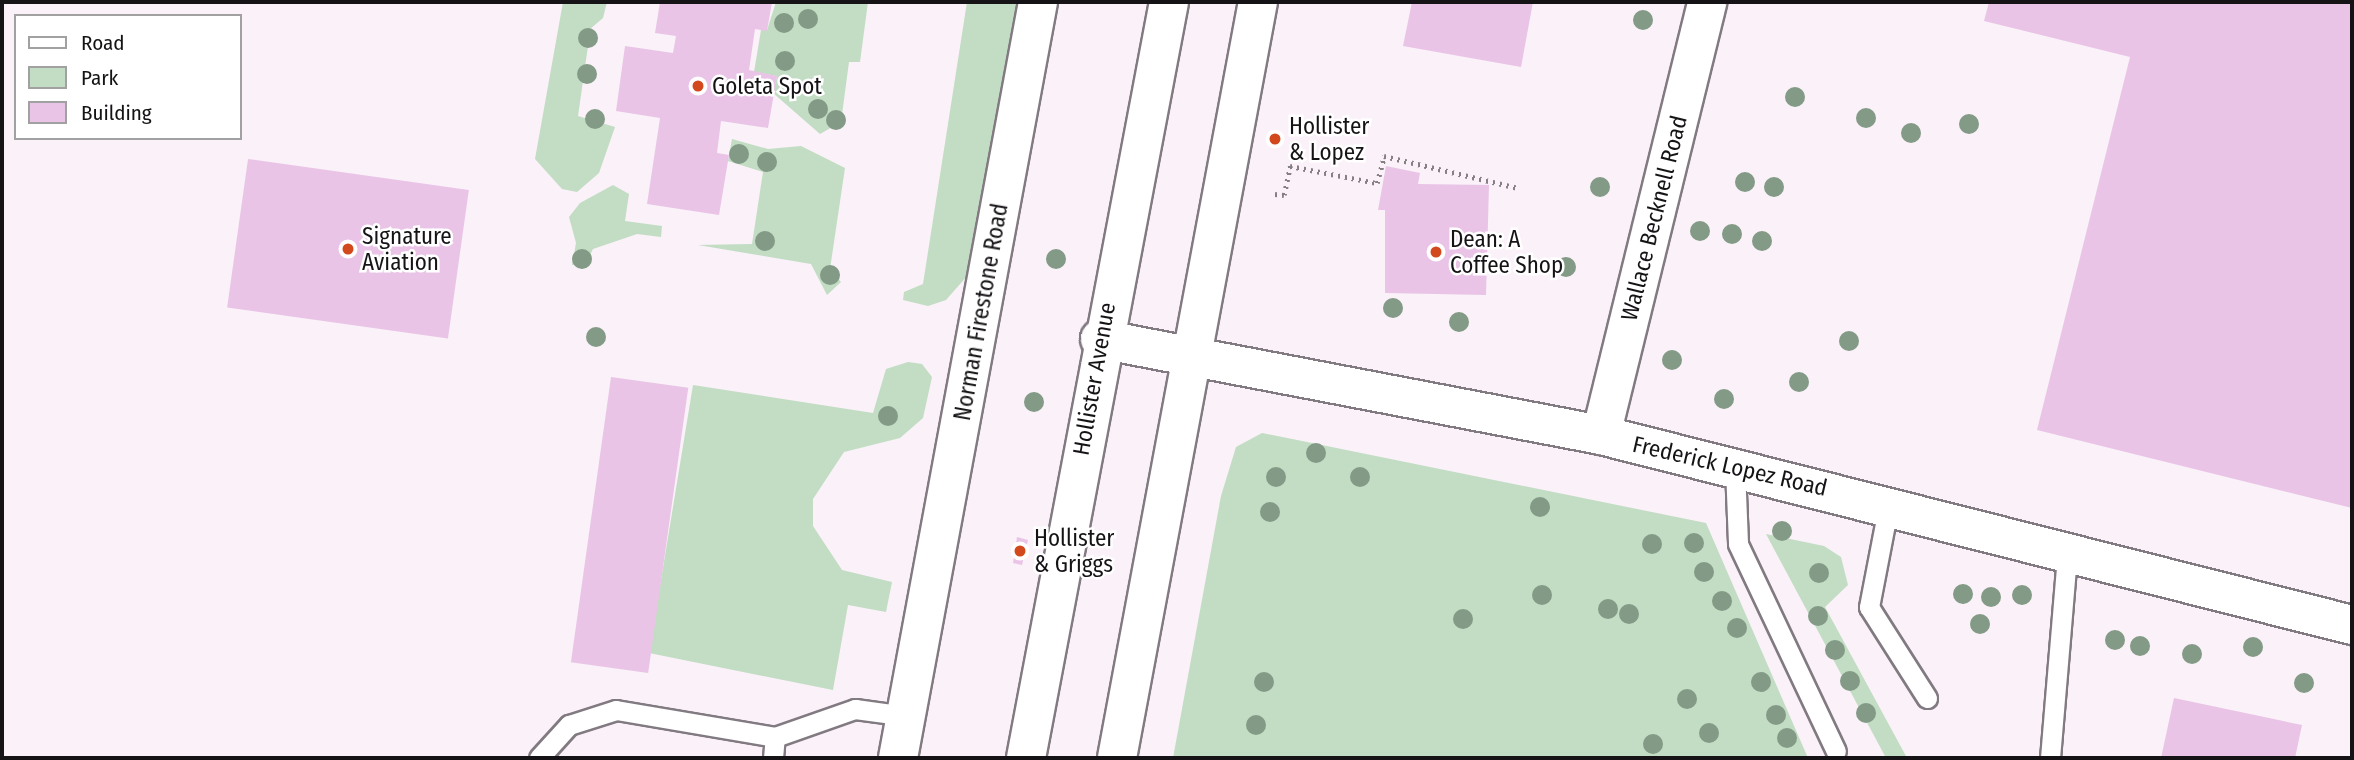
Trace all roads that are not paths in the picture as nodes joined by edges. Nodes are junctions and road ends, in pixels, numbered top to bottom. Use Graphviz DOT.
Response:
graph roads {
  1 [pos="1038,2"];
  2 [pos="1169,2"];
  3 [pos="1258,2"];
  4 [pos="1707,2"];
  5 [pos="1100,339"];
  6 [pos="1188,358"];
  7 [pos="1601,435"];
  8 [pos="1735,468"];
  9 [pos="1889,503"];
  10 [pos="2067,555"];
  11 [pos="2352,625"];
  12 [pos="1927,698"];
  13 [pos="906,716"];
  14 [pos="775,737"];
  15 [pos="1836,751"];
  16 [pos="539,758"];
  17 [pos="773,758"];
  18 [pos="898,758"];
  19 [pos="1026,758"];
  20 [pos="1117,758"];
  21 [pos="2050,758"];
  1 -- 13 [label="street, Norman Firestone Road"];
  2 -- 5 [label="street, Hollister Avenue"];
  3 -- 6 [label="street"];
  4 -- 7 [label="street, Wallace Becknell Road"];
  5 -- 6 [label="street, Frederick Lopez Road"];
  5 -- 19 [label="street, Hollister Avenue"];
  6 -- 7 [label="street, Frederick Lopez Road"];
  6 -- 20 [label="street"];
  7 -- 8 [label="street, Frederick Lopez Road"];
  8 -- 9 [label="street, Frederick Lopez Road"];
  8 -- 15 [label="lane"];
  9 -- 10 [label="street, Frederick Lopez Road"];
  9 -- 12 [label="lane"];
  10 -- 11 [label="street, Frederick Lopez Road"];
  10 -- 21 [label="lane"];
  13 -- 14 [label="lane"];
  13 -- 18 [label="street, Norman Firestone Road"];
  14 -- 16 [label="lane"];
  14 -- 17 [label="lane"];
}
